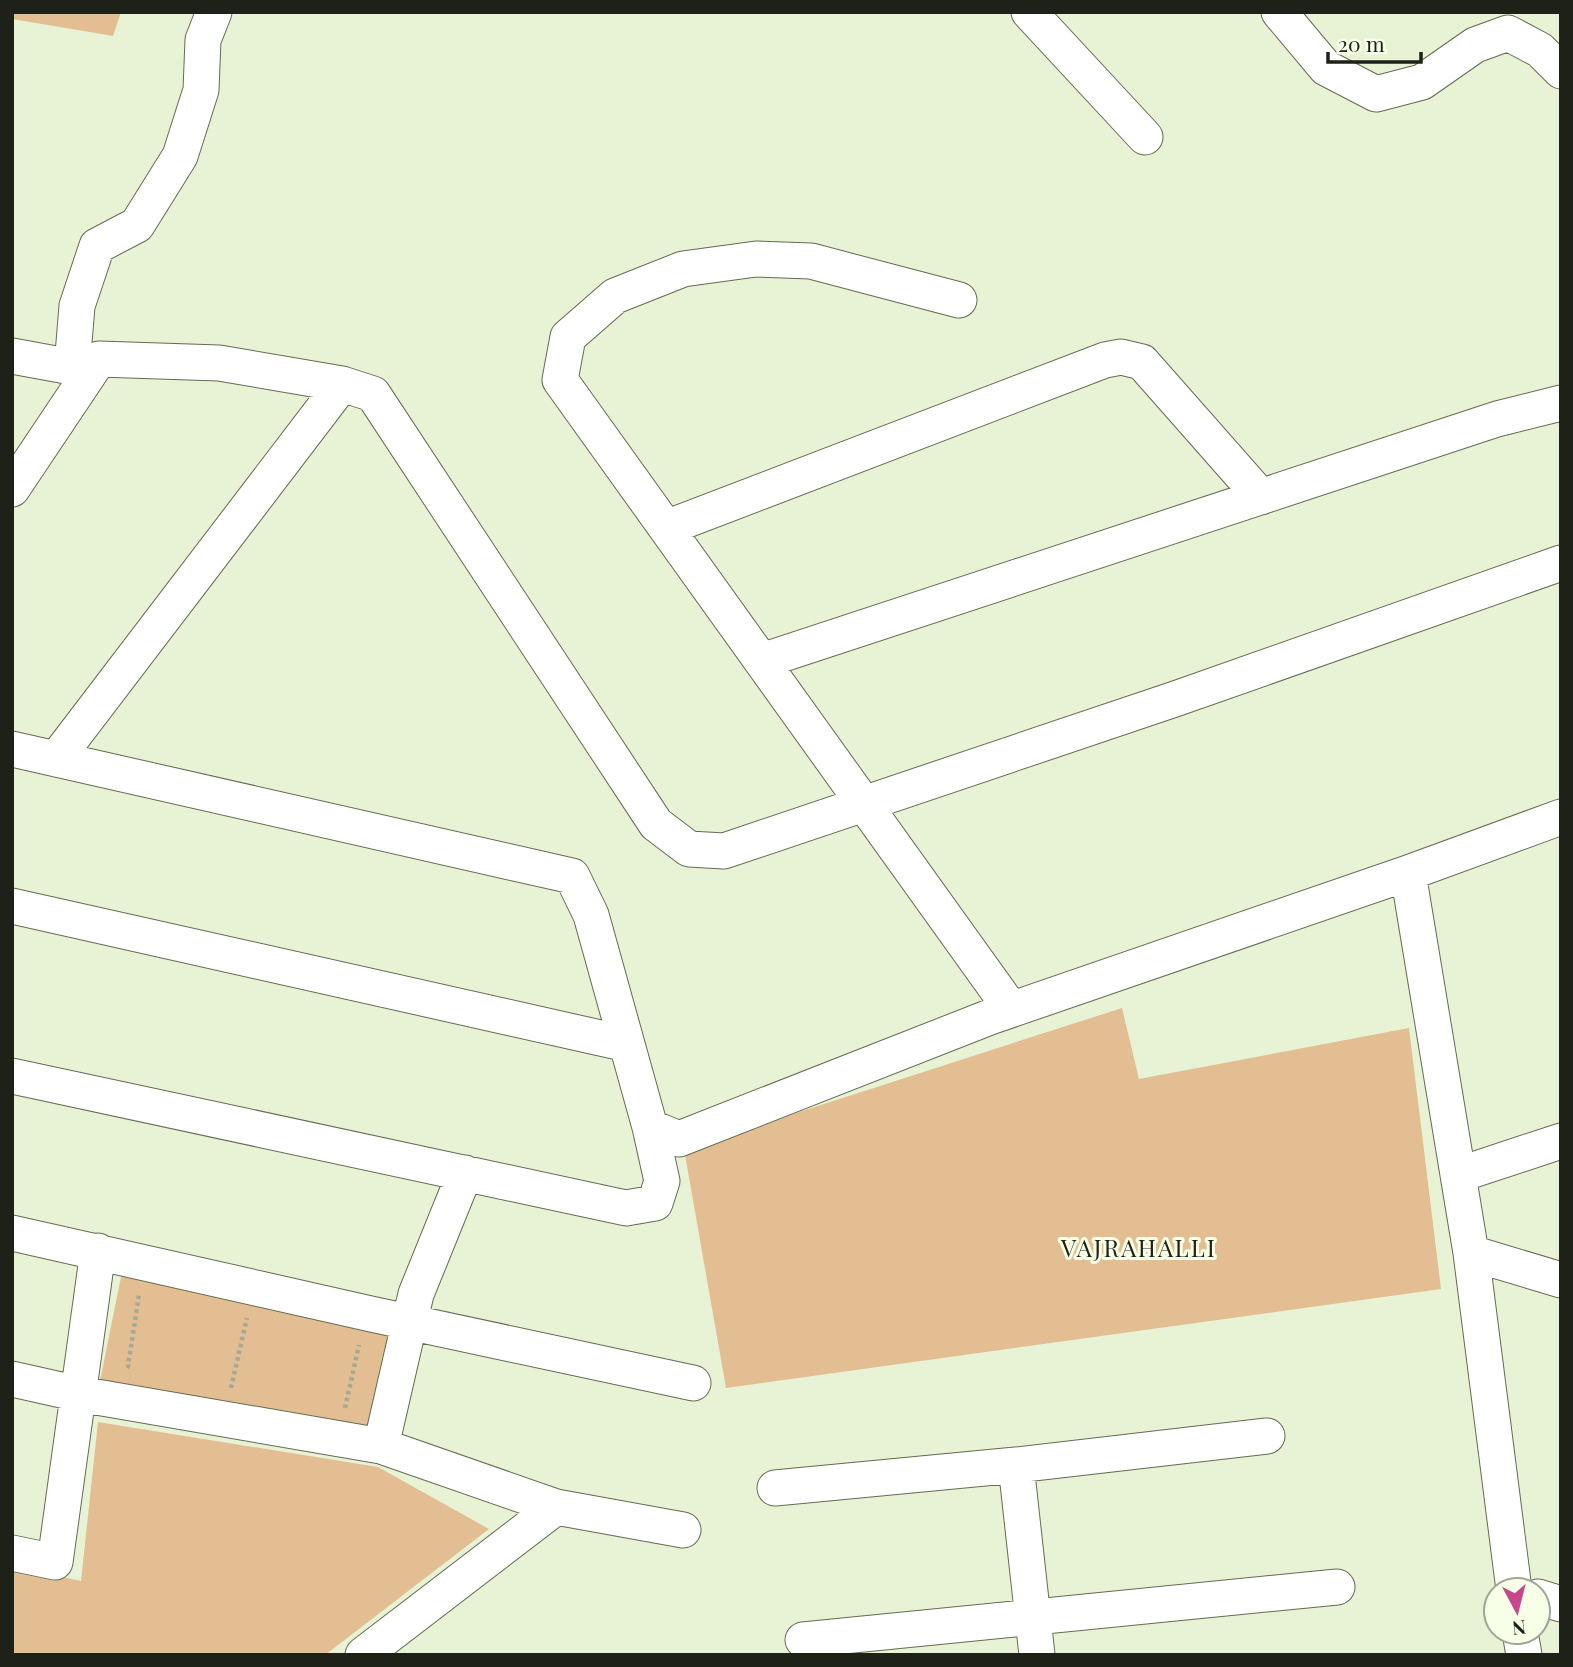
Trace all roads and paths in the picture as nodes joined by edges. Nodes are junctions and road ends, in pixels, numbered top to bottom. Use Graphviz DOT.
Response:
graph roads {
  1 [pos="214,12"];
  2 [pos="1029,12"];
  3 [pos="1279,12"];
  4 [pos="1561,71"];
  5 [pos="1145,137"];
  6 [pos="959,300"];
  7 [pos="12,356"];
  8 [pos="85,363"];
  9 [pos="342,384"];
  10 [pos="1561,403"];
  11 [pos="12,489"];
  12 [pos="1261,497"];
  13 [pos="666,528"];
  14 [pos="1561,563"];
  15 [pos="762,661"];
  16 [pos="12,749"];
  17 [pos="56,759"];
  18 [pos="864,804"];
  19 [pos="1561,817"];
  20 [pos="1408,873"];
  21 [pos="12,906"];
  22 [pos="1011,1009"];
  23 [pos="627,1044"];
  24 [pos="12,1076"];
  25 [pos="650,1127"];
  26 [pos="1561,1141"];
  27 [pos="465,1173"];
  28 [pos="1458,1175"];
  29 [pos="12,1233"];
  30 [pos="98,1251"];
  31 [pos="1471,1253"];
  32 [pos="1561,1280"];
  33 [pos="141,1287"];
  34 [pos="249,1310"];
  35 [pos="408,1322"];
  36 [pos="361,1334"];
  37 [pos="128,1366"];
  38 [pos="12,1378"];
  39 [pos="693,1382"];
  40 [pos="244,1391"];
  41 [pos="79,1394"];
  42 [pos="344,1413"];
  43 [pos="1267,1436"];
  44 [pos="381,1446"];
  45 [pos="1016,1465"];
  46 [pos="775,1488"];
  47 [pos="556,1507"];
  48 [pos="683,1530"];
  49 [pos="12,1553"];
  50 [pos="1512,1576"];
  51 [pos="1337,1587"];
  52 [pos="1033,1617"];
  53 [pos="803,1640"];
  54 [pos="363,1655"];
  55 [pos="1037,1655"];
  1 -- 8 [label="street"];
  2 -- 5 [label="street"];
  3 -- 4 [label="street"];
  6 -- 13 [label="street"];
  7 -- 8 [label="street"];
  8 -- 9 [label="street"];
  8 -- 11 [label="street"];
  9 -- 17 [label="street"];
  9 -- 18 [label="street"];
  10 -- 12 [label="street"];
  12 -- 13 [label="street"];
  12 -- 15 [label="street"];
  13 -- 15 [label="street"];
  14 -- 18 [label="street"];
  15 -- 18 [label="street"];
  16 -- 17 [label="street"];
  17 -- 23 [label="street"];
  18 -- 22 [label="street"];
  19 -- 20 [label="street"];
  20 -- 22 [label="street"];
  20 -- 28 [label="street"];
  21 -- 23 [label="street"];
  22 -- 25 [label="street"];
  23 -- 25 [label="street"];
  24 -- 27 [label="street"];
  25 -- 27 [label="street"];
  26 -- 28 [label="street"];
  27 -- 35 [label="street"];
  28 -- 31 [label="street"];
  29 -- 30 [label="street"];
  30 -- 35 [label="street"];
  30 -- 41 [label="street"];
  31 -- 32 [label="street"];
  31 -- 50 [label="street"];
  33 -- 37 [label="path"];
  34 -- 40 [label="path"];
  35 -- 39 [label="street"];
  35 -- 44 [label="street"];
  36 -- 42 [label="path"];
  38 -- 41 [label="street"];
  41 -- 44 [label="street"];
  41 -- 49 [label="street"];
  43 -- 45 [label="street"];
  44 -- 47 [label="street"];
  45 -- 46 [label="street"];
  45 -- 52 [label="street"];
  47 -- 48 [label="street"];
  47 -- 54 [label="street"];
  51 -- 52 [label="street"];
  52 -- 53 [label="street"];
  52 -- 55 [label="street"];
}
